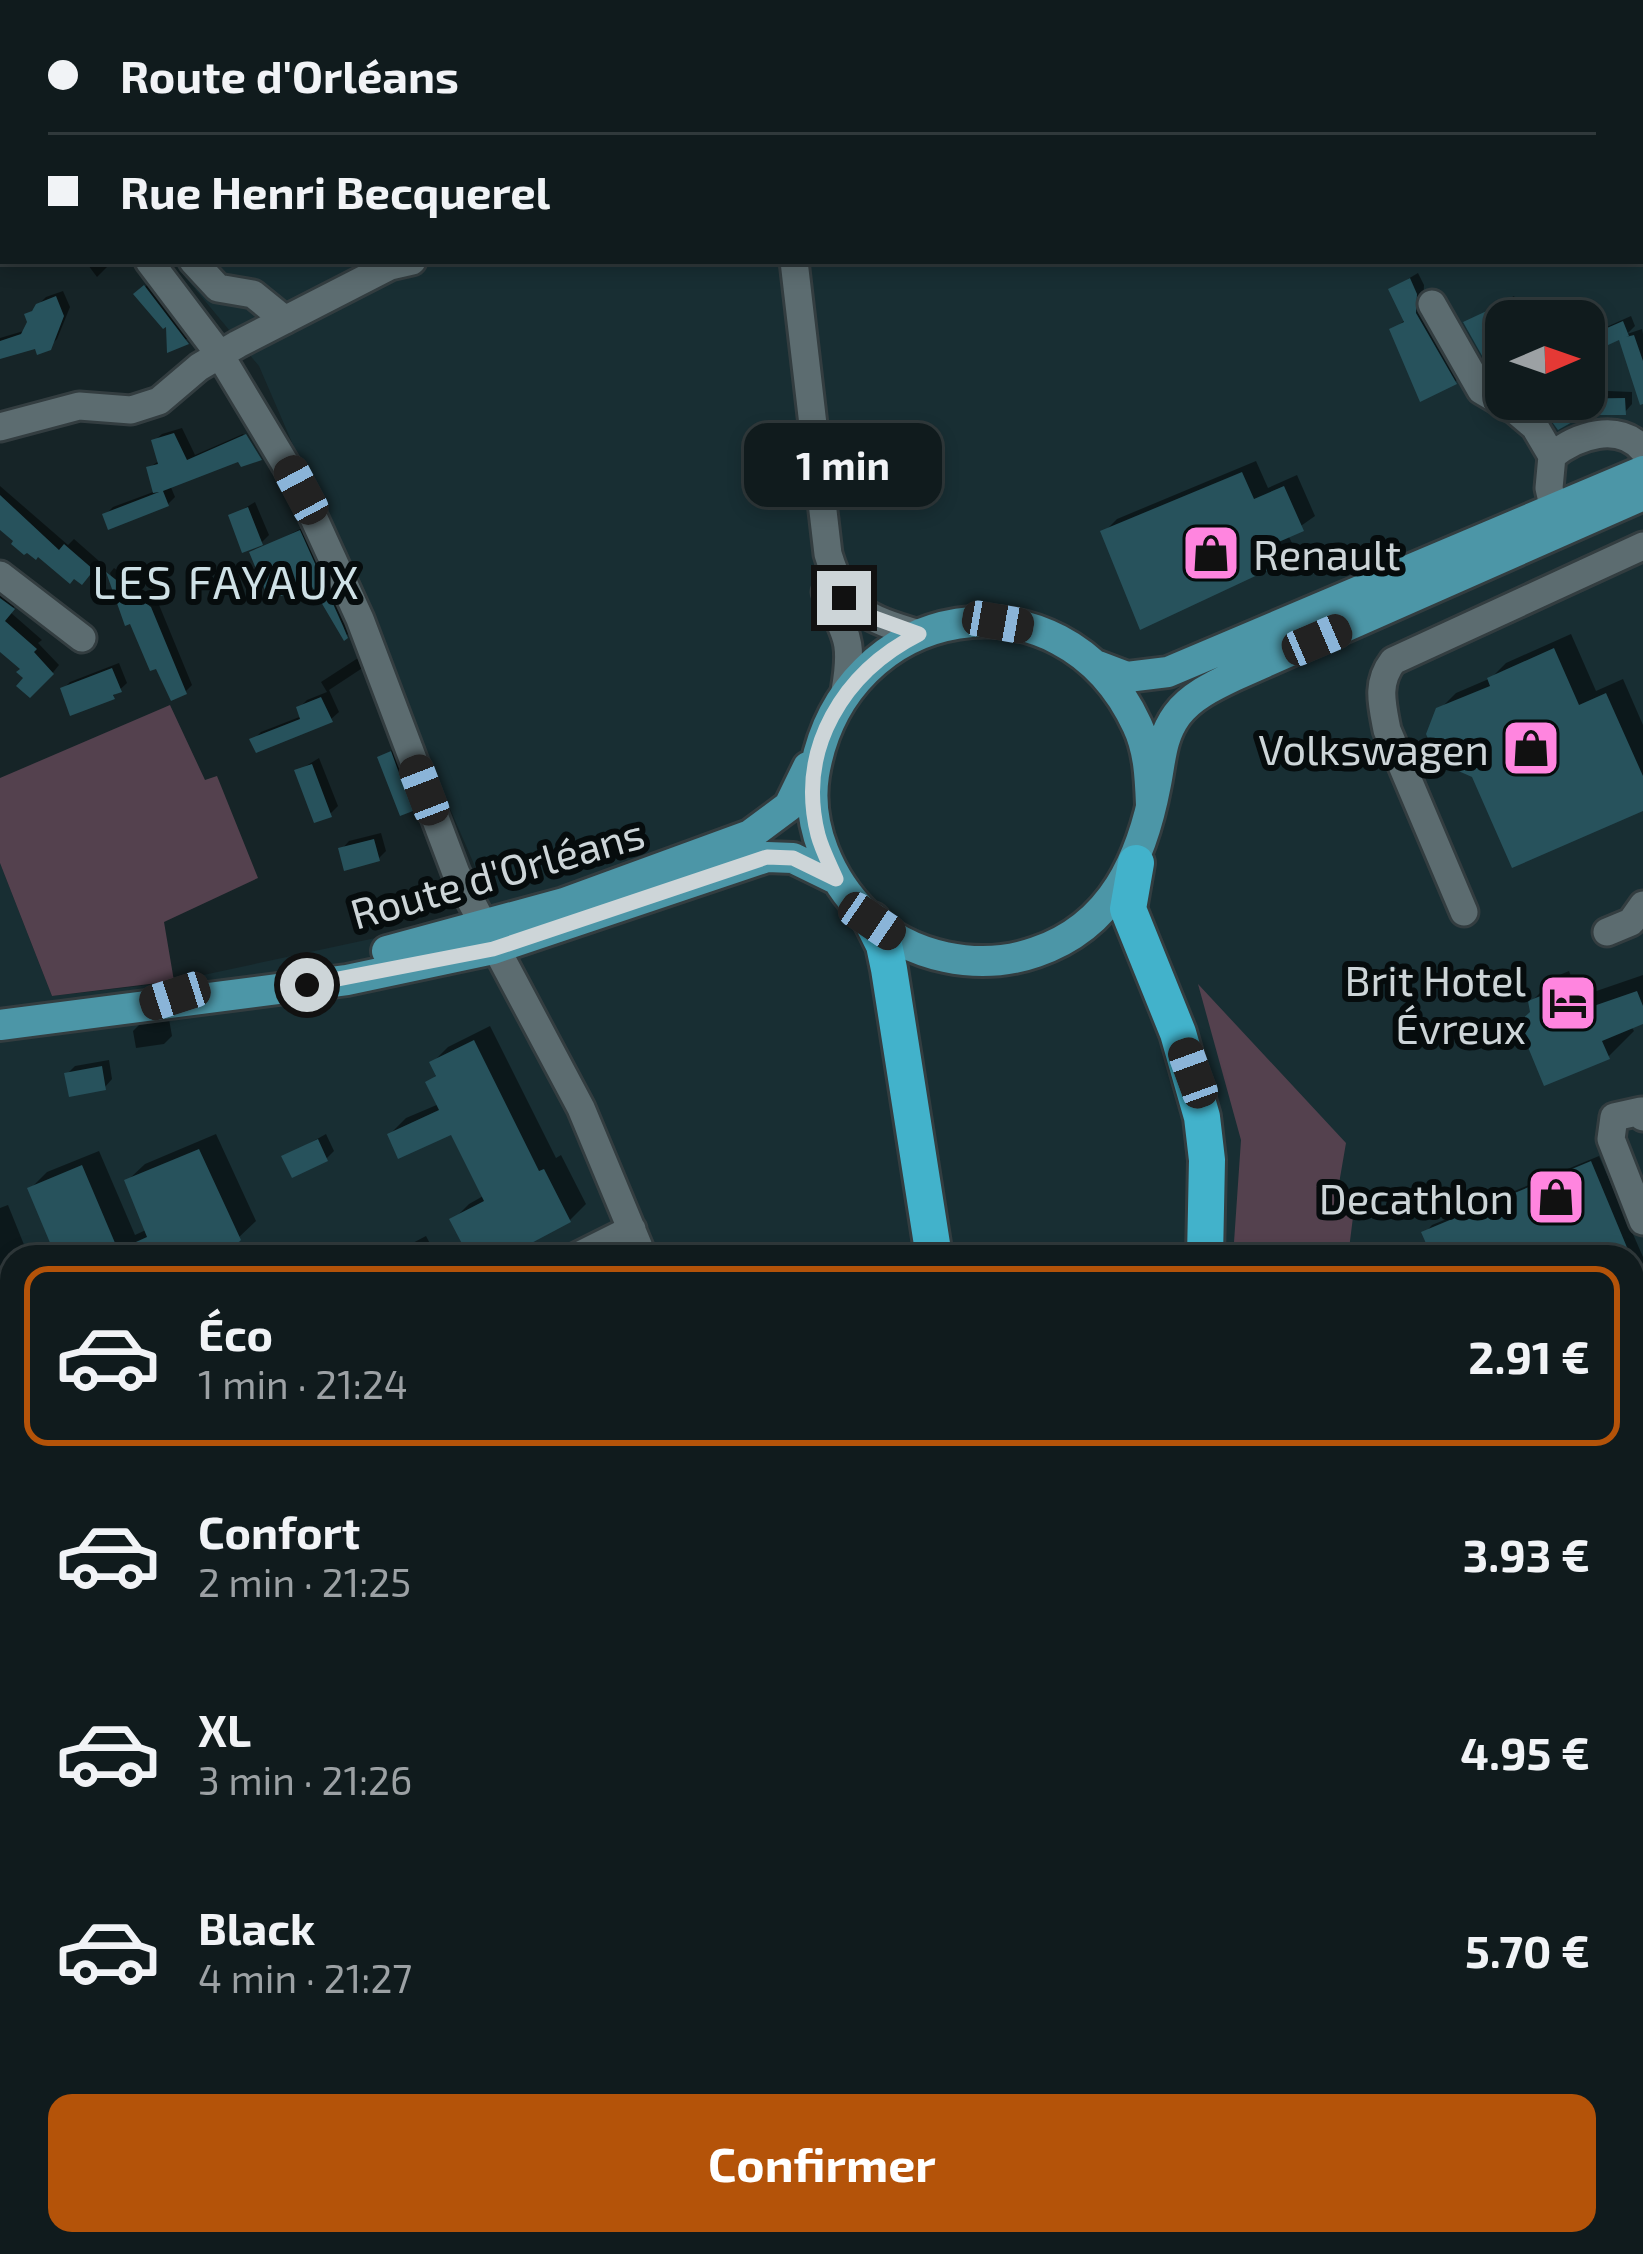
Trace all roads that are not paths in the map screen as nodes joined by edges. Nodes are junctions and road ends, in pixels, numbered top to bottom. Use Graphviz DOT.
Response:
graph roads {
  1 [pos="151,264"];
  2 [pos="196,264"];
  3 [pos="399,264"];
  4 [pos="794,264"];
  5 [pos="1432,304"];
  6 [pos="285,320"];
  7 [pos="220,356"];
  8 [pos="0,427"];
  9 [pos="1643,450"];
  10 [pos="1552,457"];
  11 [pos="1643,471"];
  12 [pos="1643,494"];
  13 [pos="824,495"];
  14 [pos="1554,510"];
  15 [pos="1643,546"];
  16 [pos="0,575"];
  17 [pos="919,634"];
  18 [pos="82,638"];
  19 [pos="1094,665"];
  20 [pos="845,691"];
  21 [pos="820,743"];
  22 [pos="1150,805"];
  23 [pos="1136,862"];
  24 [pos="836,879"];
  25 [pos="1643,905"];
  26 [pos="1464,912"];
  27 [pos="872,921"];
  28 [pos="1606,932"];
  29 [pos="488,938"];
  30 [pos="0,1025"];
  31 [pos="1643,1117"];
  32 [pos="1643,1221"];
  33 [pos="632,1228"];
  34 [pos="599,1245"];
  35 [pos="638,1245"];
  36 [pos="932,1245"];
  37 [pos="1205,1245"];
  1 -- 7 [label="street"];
  2 -- 6 [label="street"];
  3 -- 6 [label="street"];
  4 -- 13 [label="street"];
  5 -- 10 [label="street"];
  6 -- 7 [label="street"];
  7 -- 8 [label="street"];
  7 -- 29 [label="street"];
  9 -- 10 [label="street"];
  10 -- 14 [label="street"];
  11 -- 14 [label="main road"];
  12 -- 22 [label="main road"];
  13 -- 17 [label="street"];
  13 -- 20 [label="street"];
  14 -- 19 [label="main road"];
  15 -- 26 [label="street"];
  16 -- 18 [label="street"];
  17 -- 19 [label="main road"];
  17 -- 20 [label="main road"];
  19 -- 22 [label="main road"];
  20 -- 21 [label="main road"];
  21 -- 24 [label="main road"];
  21 -- 29 [label="main road, Route d'Orléans"];
  22 -- 23 [label="main road"];
  23 -- 27 [label="main road"];
  23 -- 37 [label="highway"];
  24 -- 27 [label="main road"];
  24 -- 29 [label="main road, Route d'Orléans"];
  25 -- 28 [label="street"];
  27 -- 36 [label="highway"];
  29 -- 30 [label="main road, Route d'Orléans"];
  29 -- 33 [label="street"];
  31 -- 32 [label="street"];
  33 -- 34 [label="street"];
  33 -- 35 [label="street"];
}
